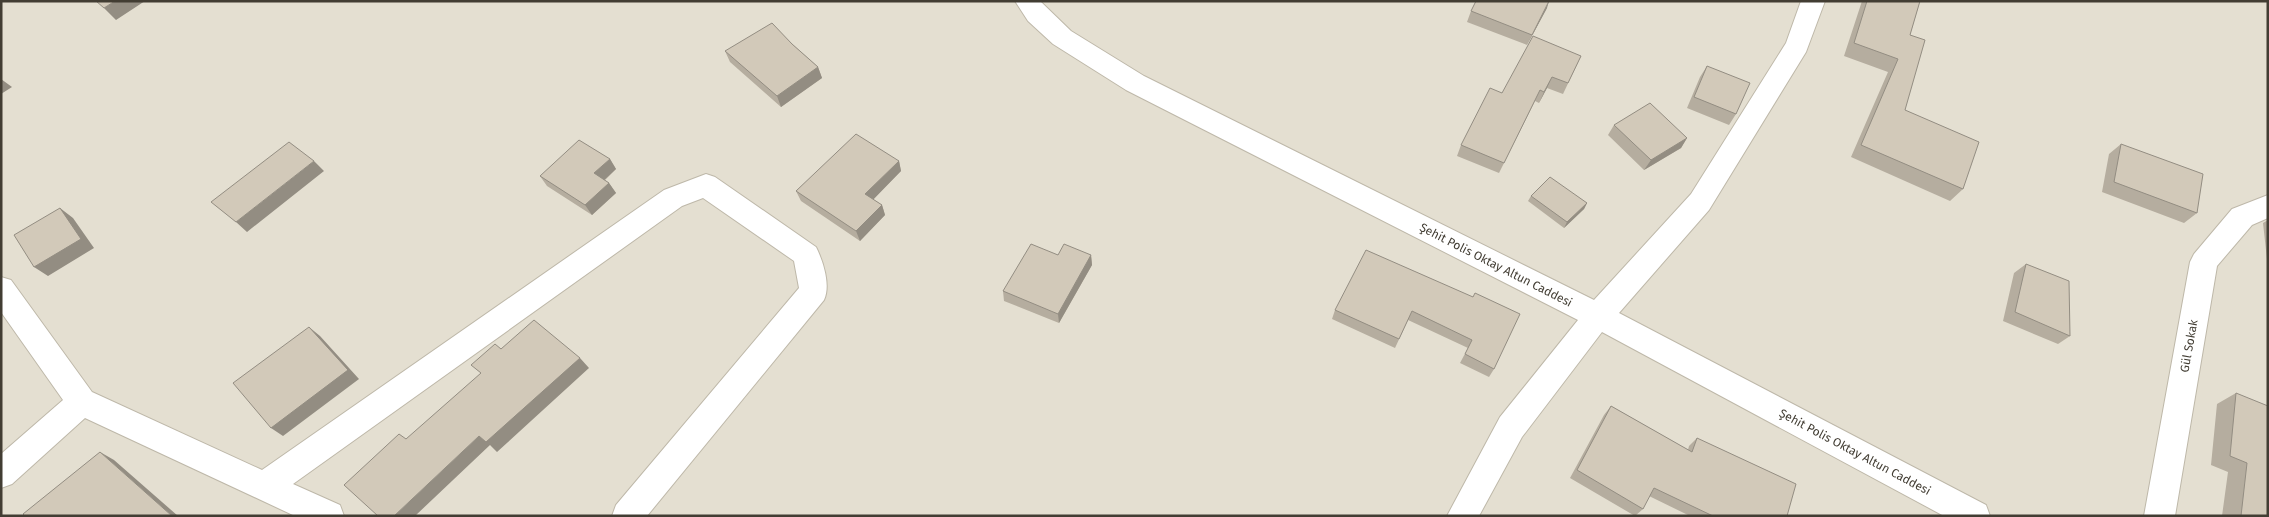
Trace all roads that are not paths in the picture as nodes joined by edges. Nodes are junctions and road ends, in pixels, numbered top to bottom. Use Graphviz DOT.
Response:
graph roads {
  1 [pos="1027,1"];
  2 [pos="1813,1"];
  3 [pos="2268,206"];
  4 [pos="1,289"];
  5 [pos="1598,316"];
  6 [pos="82,402"];
  7 [pos="1,474"];
  8 [pos="265,486"];
  9 [pos="329,516"];
  10 [pos="627,516"];
  11 [pos="1462,516"];
  12 [pos="1975,516"];
  13 [pos="2159,516"];
  1 -- 5 [label="street, Şehit Polis Oktay Altun Caddesi"];
  2 -- 5 [label="street"];
  3 -- 13 [label="street, Gül Sokak"];
  4 -- 6 [label="street"];
  5 -- 11 [label="street"];
  5 -- 12 [label="street, Şehit Polis Oktay Altun Caddesi"];
  6 -- 7 [label="street"];
  6 -- 8 [label="street"];
  8 -- 9 [label="street"];
  8 -- 10 [label="street"];
}
